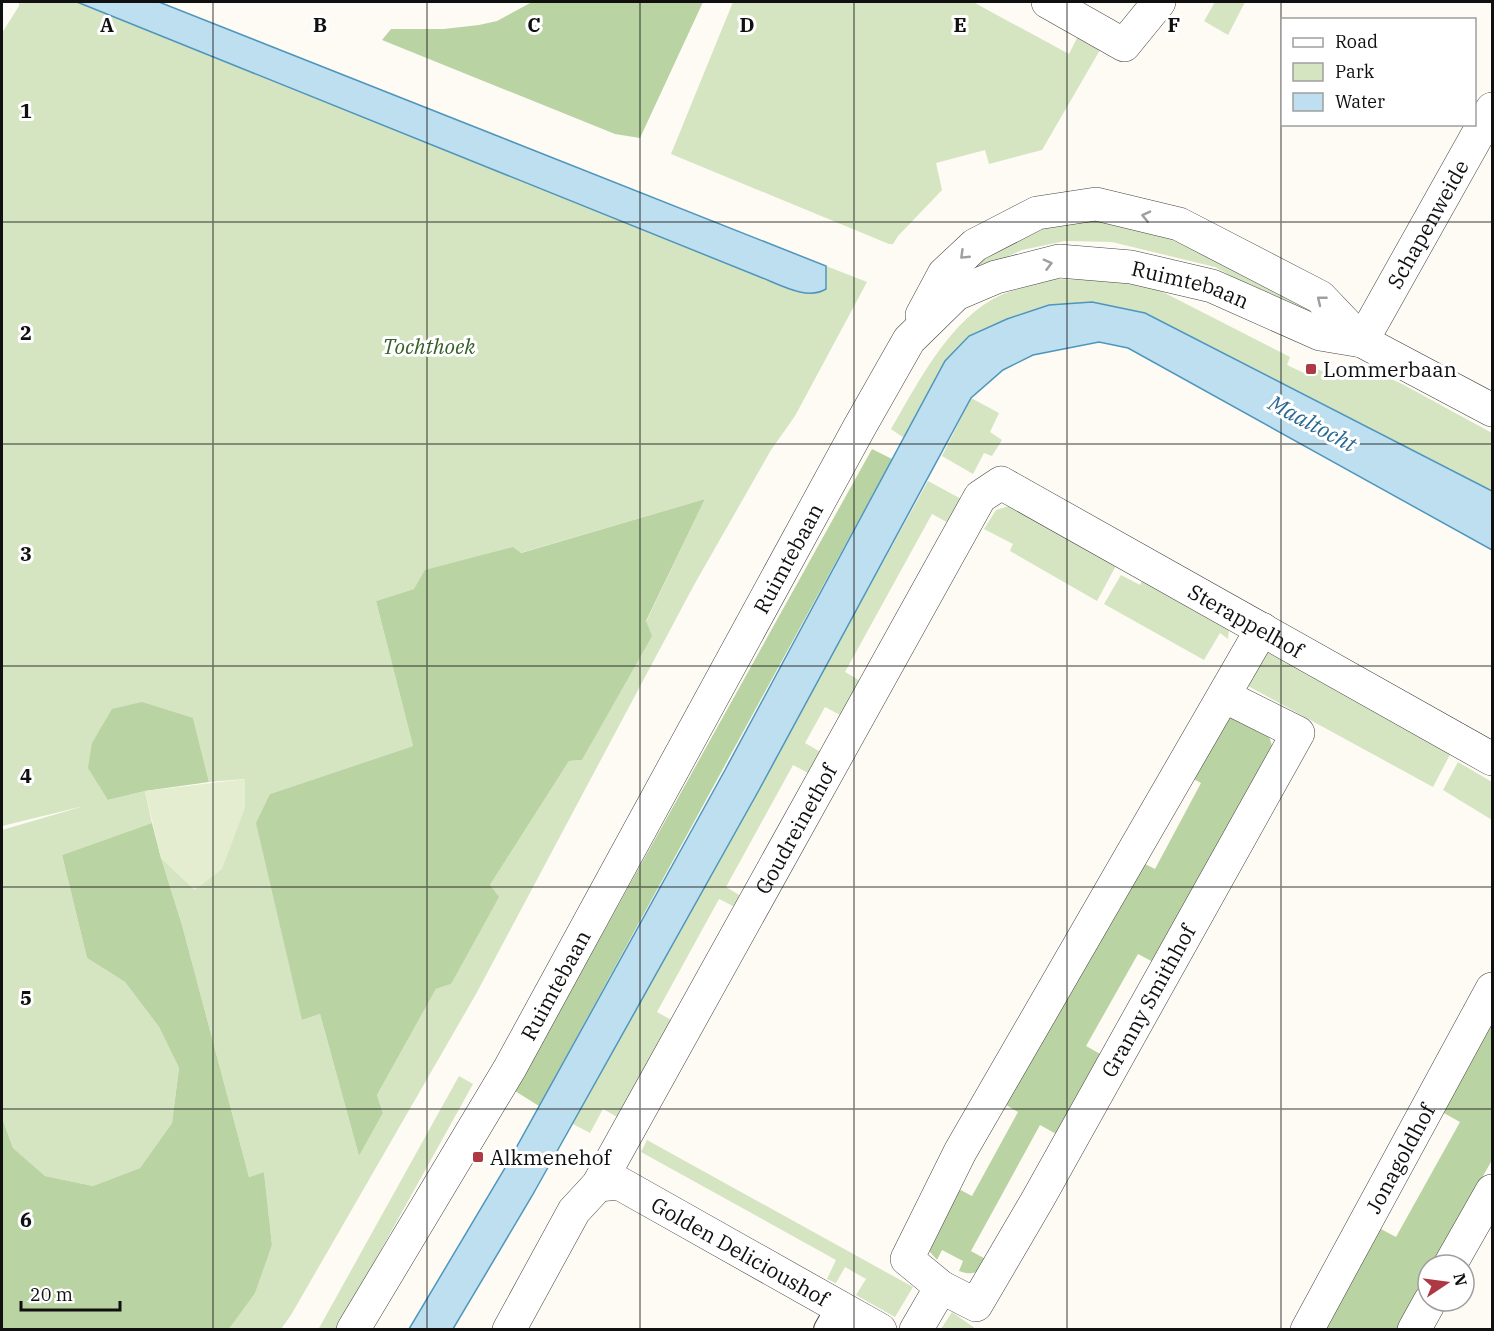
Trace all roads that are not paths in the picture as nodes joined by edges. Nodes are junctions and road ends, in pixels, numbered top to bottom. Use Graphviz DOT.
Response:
graph roads {
  1 [pos="1048,2"];
  2 [pos="1159,2"];
  3 [pos="1492,109"];
  4 [pos="909,340"];
  5 [pos="1362,340"];
  6 [pos="1492,410"];
  7 [pos="1001,483"];
  8 [pos="1262,629"];
  9 [pos="1224,696"];
  10 [pos="1492,759"];
  11 [pos="1492,989"];
  12 [pos="598,1185"];
  13 [pos="1492,1191"];
  14 [pos="1457,1253"];
  15 [pos="941,1287"];
  16 [pos="1423,1313"];
  17 [pos="834,1318"];
  18 [pos="353,1329"];
  19 [pos="509,1329"];
  20 [pos="880,1329"];
  21 [pos="916,1329"];
  22 [pos="1307,1329"];
  23 [pos="1414,1329"];
  1 -- 2 [label="street"];
  3 -- 5 [label="street, Schapenweide"];
  4 -- 5 [label="street, Ruimtebaan, one-way"];
  5 -- 4 [label="street, one-way"];
  4 -- 18 [label="street, Ruimtebaan"];
  5 -- 6 [label="street, Ruimtebaan"];
  7 -- 8 [label="street, Sterappelhof"];
  7 -- 12 [label="street, Goudreinethof"];
  8 -- 9 [label="street, Granny Smithhof"];
  8 -- 10 [label="street, Sterappelhof"];
  9 -- 15 [label="street, Granny Smithhof"];
  9 -- 15 [label="street, Granny Smithhof"];
  11 -- 22 [label="street, Jonagoldhof"];
  12 -- 17 [label="street, Golden Delicioushof"];
  12 -- 19 [label="street, Goudreinethof"];
  13 -- 14 [label="street"];
  15 -- 21 [label="street"];
  16 -- 23 [label="street"];
  17 -- 20 [label="street, Golden Delicioushof"];
}
